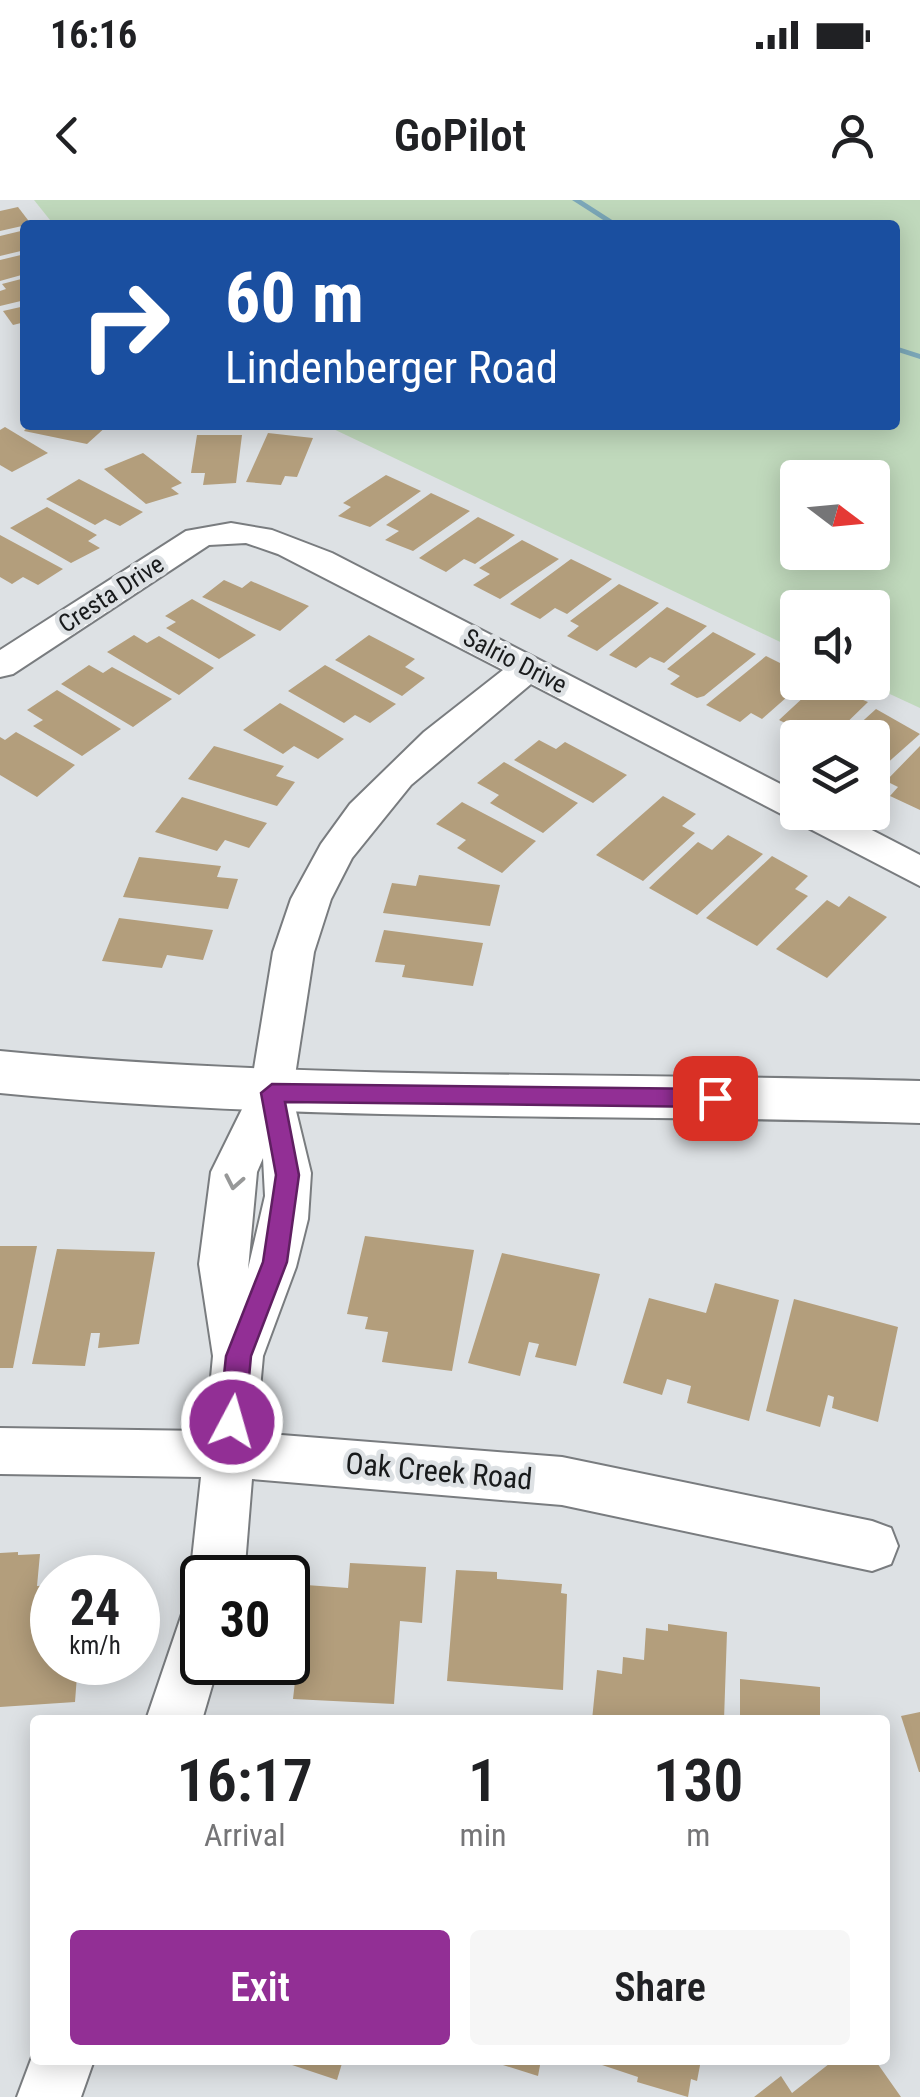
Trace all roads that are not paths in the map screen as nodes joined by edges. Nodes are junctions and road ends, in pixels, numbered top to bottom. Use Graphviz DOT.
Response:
graph roads {
  1 [pos="225,529"];
  2 [pos="0,666"];
  3 [pos="529,668"];
  4 [pos="780,800"];
  5 [pos="840,830"];
  6 [pos="920,872"];
  7 [pos="0,1072"];
  8 [pos="272,1093"];
  9 [pos="920,1102"];
  10 [pos="0,1451"];
  11 [pos="229,1454"];
  12 [pos="872,1546"];
  13 [pos="218,1555"];
  14 [pos="185,1685"];
  15 [pos="176,1715"];
  16 [pos="60,2065"];
  17 [pos="49,2097"];
  1 -- 2 [label="street, Cresta Drive"];
  1 -- 3 [label="street, Salrio Drive"];
  3 -- 4 [label="street, Salrio Drive"];
  3 -- 8 [label="street"];
  5 -- 6 [label="street"];
  7 -- 8 [label="street"];
  8 -- 9 [label="street"];
  8 -- 11 [label="street"];
  10 -- 11 [label="street, Oak Creek Road"];
  11 -- 12 [label="street, Oak Creek Road"];
  11 -- 13 [label="street"];
  14 -- 15 [label="street"];
  16 -- 17 [label="street"];
}
